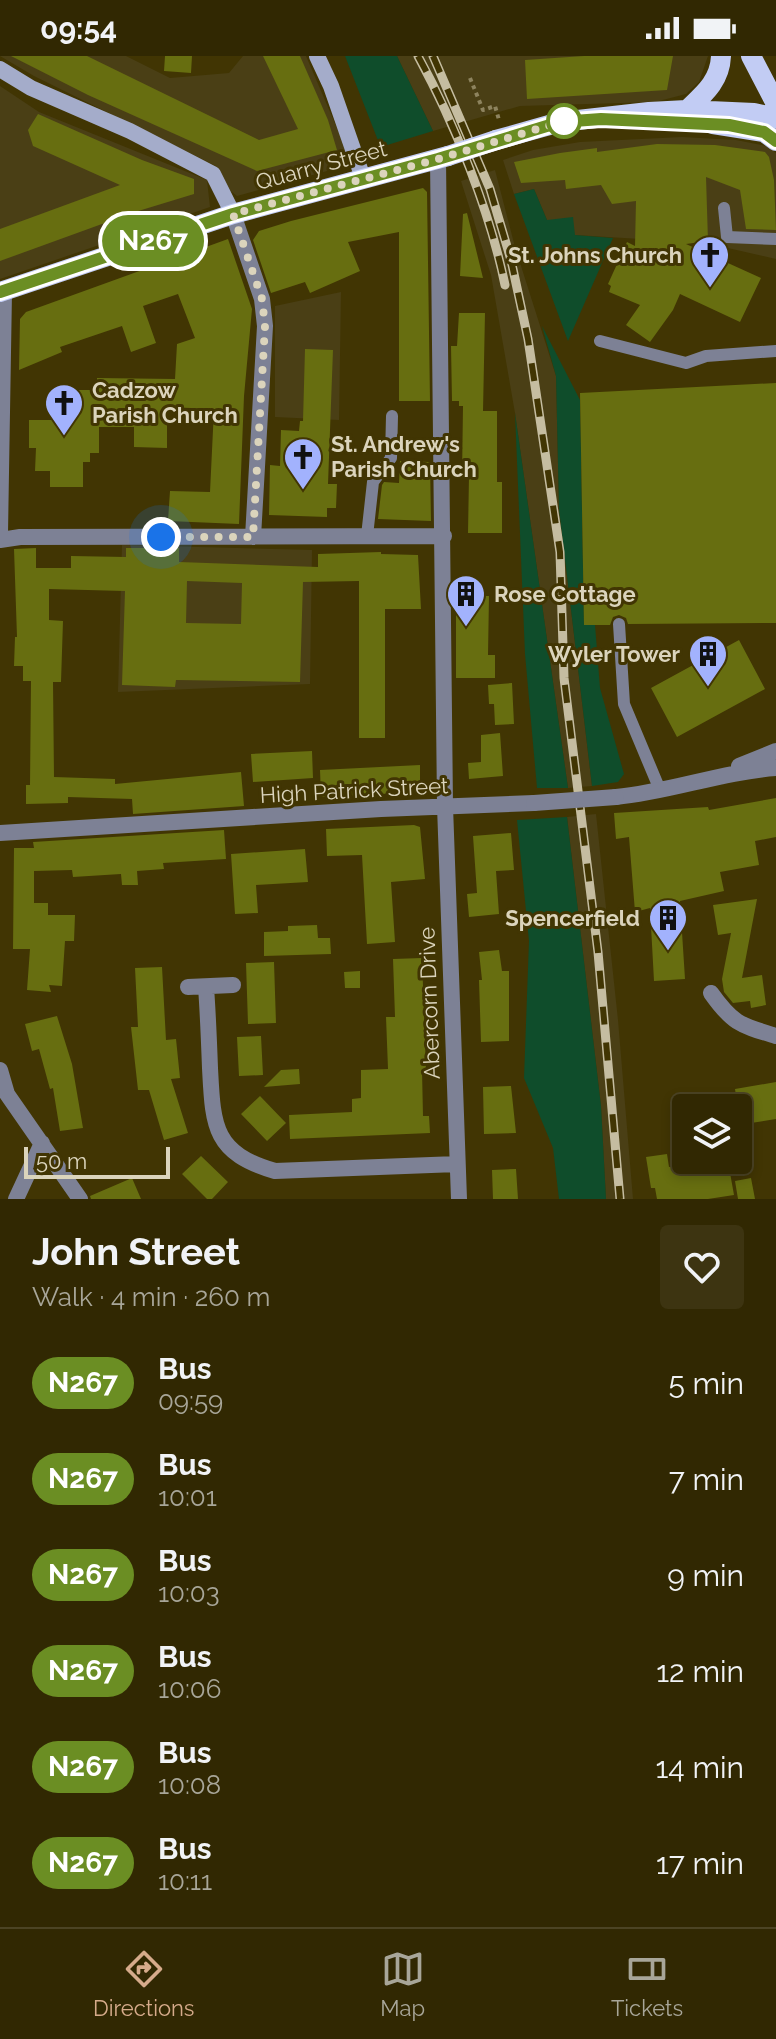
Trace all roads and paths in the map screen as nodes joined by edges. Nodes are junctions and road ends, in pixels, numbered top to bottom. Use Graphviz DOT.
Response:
graph roads {
  1 [pos="317,56"];
  2 [pos="721,56"];
  3 [pos="751,56"];
  4 [pos="0,69"];
  5 [pos="470,78"];
  6 [pos="776,104"];
  7 [pos="687,110"];
  8 [pos="776,118"];
  9 [pos="601,119"];
  10 [pos="500,139"];
  11 [pos="776,141"];
  12 [pos="443,158"];
  13 [pos="363,178"];
  14 [pos="724,208"];
  15 [pos="233,214"];
  16 [pos="776,239"];
  17 [pos="2,292"];
  18 [pos="600,341"];
  19 [pos="776,351"];
  20 [pos="392,416"];
  21 [pos="0,533"];
  22 [pos="367,536"];
  23 [pos="444,536"];
  24 [pos="253,537"];
  25 [pos="0,540"];
  26 [pos="619,624"];
  27 [pos="776,751"];
  28 [pos="776,768"];
  29 [pos="708,779"];
  30 [pos="660,790"];
  31 [pos="445,806"];
  32 [pos="0,833"];
  33 [pos="233,985"];
  34 [pos="188,987"];
  35 [pos="206,987"];
  36 [pos="711,993"];
  37 [pos="776,1036"];
  38 [pos="0,1070"];
  39 [pos="42,1143"];
  40 [pos="457,1164"];
  41 [pos="16,1199"];
  42 [pos="80,1199"];
  43 [pos="459,1199"];
  1 -- 13 [label="street"];
  2 -- 7 [label="main road"];
  3 -- 6 [label="main road"];
  4 -- 15 [label="street, Quarry Street"];
  5 -- 10 [label="path"];
  7 -- 8 [label="main road, Quarry Street"];
  7 -- 9 [label="main road, Quarry Street"];
  9 -- 10 [label="main road, Quarry Street"];
  9 -- 11 [label="main road, Quarry Street"];
  10 -- 12 [label="main road, Quarry Street, bridge"];
  12 -- 13 [label="main road, Quarry Street"];
  12 -- 23 [label="street, Abercorn Drive"];
  13 -- 15 [label="main road, Quarry Street"];
  14 -- 16 [label="lane"];
  15 -- 17 [label="main road"];
  15 -- 24 [label="street"];
  17 -- 21 [label="street"];
  18 -- 19 [label="lane"];
  20 -- 22 [label="lane"];
  22 -- 23 [label="street"];
  22 -- 24 [label="street"];
  23 -- 31 [label="street, Abercorn Drive"];
  24 -- 25 [label="street"];
  26 -- 30 [label="lane"];
  27 -- 29 [label="street, High Patrick Street"];
  28 -- 29 [label="street, High Patrick Street"];
  29 -- 30 [label="street, High Patrick Street"];
  30 -- 31 [label="street, High Patrick Street, bridge"];
  31 -- 32 [label="street, High Patrick Street"];
  31 -- 40 [label="street, Abercorn Drive"];
  33 -- 35 [label="street"];
  34 -- 35 [label="street"];
  35 -- 40 [label="street"];
  36 -- 37 [label="street"];
  38 -- 39 [label="street"];
  39 -- 41 [label="street"];
  39 -- 42 [label="street"];
  40 -- 43 [label="street, Abercorn Drive"];
}
